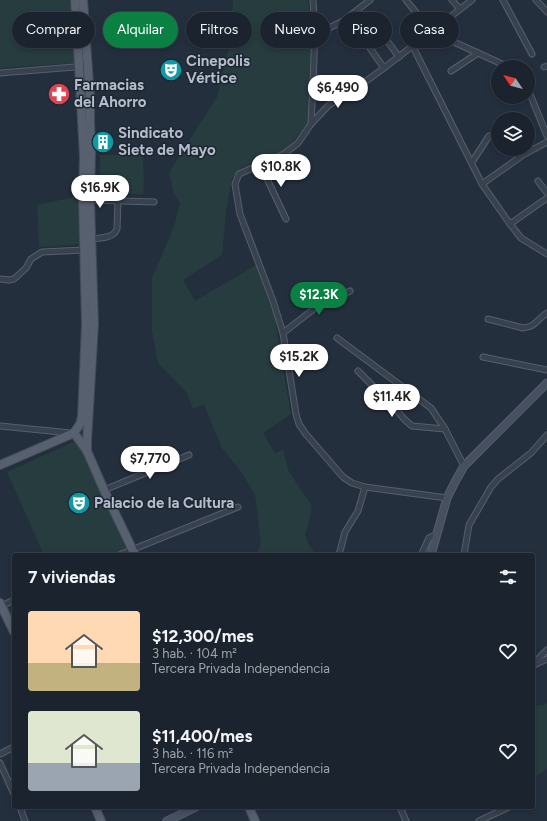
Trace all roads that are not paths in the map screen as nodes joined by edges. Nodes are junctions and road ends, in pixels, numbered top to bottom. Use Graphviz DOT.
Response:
graph roads {
  1 [pos="75,0"];
  2 [pos="83,0"];
  3 [pos="313,0"];
  4 [pos="370,0"];
  5 [pos="406,0"];
  6 [pos="452,0"];
  7 [pos="472,0"];
  8 [pos="503,0"];
  9 [pos="536,0"];
  10 [pos="460,9"];
  11 [pos="314,12"];
  12 [pos="416,12"];
  13 [pos="456,12"];
  14 [pos="547,12"];
  15 [pos="330,27"];
  16 [pos="459,44"];
  17 [pos="315,48"];
  18 [pos="370,48"];
  19 [pos="392,48"];
  20 [pos="410,48"];
  21 [pos="414,48"];
  22 [pos="478,53"];
  23 [pos="532,54"];
  24 [pos="399,57"];
  25 [pos="493,60"];
  26 [pos="83,66"];
  27 [pos="384,68"];
  28 [pos="451,71"];
  29 [pos="0,73"];
  30 [pos="534,104"];
  31 [pos="311,124"];
  32 [pos="489,136"];
  33 [pos="547,136"];
  34 [pos="547,142"];
  35 [pos="472,162"];
  36 [pos="260,164"];
  37 [pos="538,181"];
  38 [pos="482,184"];
  39 [pos="547,193"];
  40 [pos="547,198"];
  41 [pos="86,200"];
  42 [pos="118,201"];
  43 [pos="154,202"];
  44 [pos="286,219"];
  45 [pos="510,224"];
  46 [pos="87,240"];
  47 [pos="84,250"];
  48 [pos="547,254"];
  49 [pos="0,280"];
  50 [pos="350,290"];
  51 [pos="547,313"];
  52 [pos="488,320"];
  53 [pos="90,324"];
  54 [pos="283,333"];
  55 [pos="337,338"];
  56 [pos="483,357"];
  57 [pos="547,370"];
  58 [pos="358,371"];
  59 [pos="547,383"];
  60 [pos="410,392"];
  61 [pos="394,406"];
  62 [pos="0,426"];
  63 [pos="445,429"];
  64 [pos="74,433"];
  65 [pos="547,435"];
  66 [pos="88,451"];
  67 [pos="189,455"];
  68 [pos="0,465"];
  69 [pos="464,466"];
  70 [pos="365,486"];
  71 [pos="104,490"];
  72 [pos="447,498"];
  73 [pos="238,507"];
  74 [pos="437,534"];
  75 [pos="133,552"];
  76 [pos="340,553"];
  77 [pos="422,553"];
  78 [pos="432,553"];
  79 [pos="464,553"];
  80 [pos="12,601"];
  81 [pos="0,605"];
  82 [pos="12,628"];
  83 [pos="547,650"];
  84 [pos="547,659"];
  85 [pos="535,663"];
  86 [pos="535,664"];
  87 [pos="12,748"];
  88 [pos="0,754"];
  89 [pos="0,763"];
  90 [pos="12,790"];
  91 [pos="21,809"];
  92 [pos="96,809"];
  93 [pos="192,809"];
  94 [pos="250,809"];
  95 [pos="401,809"];
  96 [pos="505,809"];
  97 [pos="26,821"];
  98 [pos="101,821"];
  99 [pos="167,821"];
  100 [pos="255,821"];
  101 [pos="406,821"];
  102 [pos="479,821"];
  1 -- 26 [label="main road"];
  2 -- 26 [label="main road"];
  3 -- 11 [label="street"];
  4 -- 15 [label="street"];
  5 -- 12 [label="street"];
  6 -- 10 [label="street"];
  7 -- 10 [label="street"];
  8 -- 23 [label="street"];
  9 -- 14 [label="street"];
  10 -- 13 [label="street"];
  16 -- 22 [label="street"];
  17 -- 31 [label="street"];
  18 -- 27 [label="street"];
  19 -- 24 [label="street"];
  20 -- 24 [label="street"];
  21 -- 35 [label="street"];
  22 -- 25 [label="street"];
  22 -- 28 [label="street"];
  24 -- 27 [label="street"];
  26 -- 29 [label="street"];
  26 -- 41 [label="main road"];
  27 -- 31 [label="street"];
  30 -- 33 [label="street"];
  31 -- 36 [label="street"];
  32 -- 35 [label="street"];
  34 -- 38 [label="street"];
  35 -- 38 [label="street"];
  36 -- 44 [label="street"];
  36 -- 54 [label="street"];
  37 -- 39 [label="street"];
  38 -- 45 [label="street"];
  40 -- 45 [label="street"];
  41 -- 42 [label="street"];
  41 -- 46 [label="main road"];
  42 -- 43 [label="street"];
  42 -- 46 [label="street"];
  45 -- 48 [label="street"];
  46 -- 47 [label="main road"];
  46 -- 53 [label="main road"];
  47 -- 49 [label="street"];
  47 -- 53 [label="main road"];
  50 -- 54 [label="street"];
  51 -- 52 [label="street"];
  53 -- 64 [label="main road"];
  53 -- 66 [label="main road"];
  54 -- 70 [label="street"];
  55 -- 60 [label="street"];
  56 -- 57 [label="street"];
  58 -- 61 [label="street"];
  59 -- 69 [label="street"];
  60 -- 61 [label="street"];
  60 -- 63 [label="street"];
  61 -- 63 [label="street"];
  62 -- 64 [label="street"];
  63 -- 69 [label="street"];
  64 -- 66 [label="main road"];
  64 -- 68 [label="main road"];
  65 -- 79 [label="street"];
  66 -- 71 [label="main road"];
  67 -- 71 [label="street"];
  69 -- 72 [label="street"];
  70 -- 72 [label="street"];
  70 -- 76 [label="street"];
  71 -- 75 [label="main road"];
  72 -- 74 [label="street"];
  73 -- 75 [label="street"];
  74 -- 77 [label="street"];
  74 -- 78 [label="street"];
  80 -- 81 [label="street"];
  81 -- 82 [label="main road"];
  83 -- 85 [label="street"];
  84 -- 86 [label="street"];
  87 -- 88 [label="street"];
  89 -- 90 [label="street"];
  91 -- 97 [label="street"];
  92 -- 98 [label="main road"];
  93 -- 99 [label="street"];
  94 -- 100 [label="main road"];
  95 -- 101 [label="street"];
  96 -- 102 [label="street"];
}
